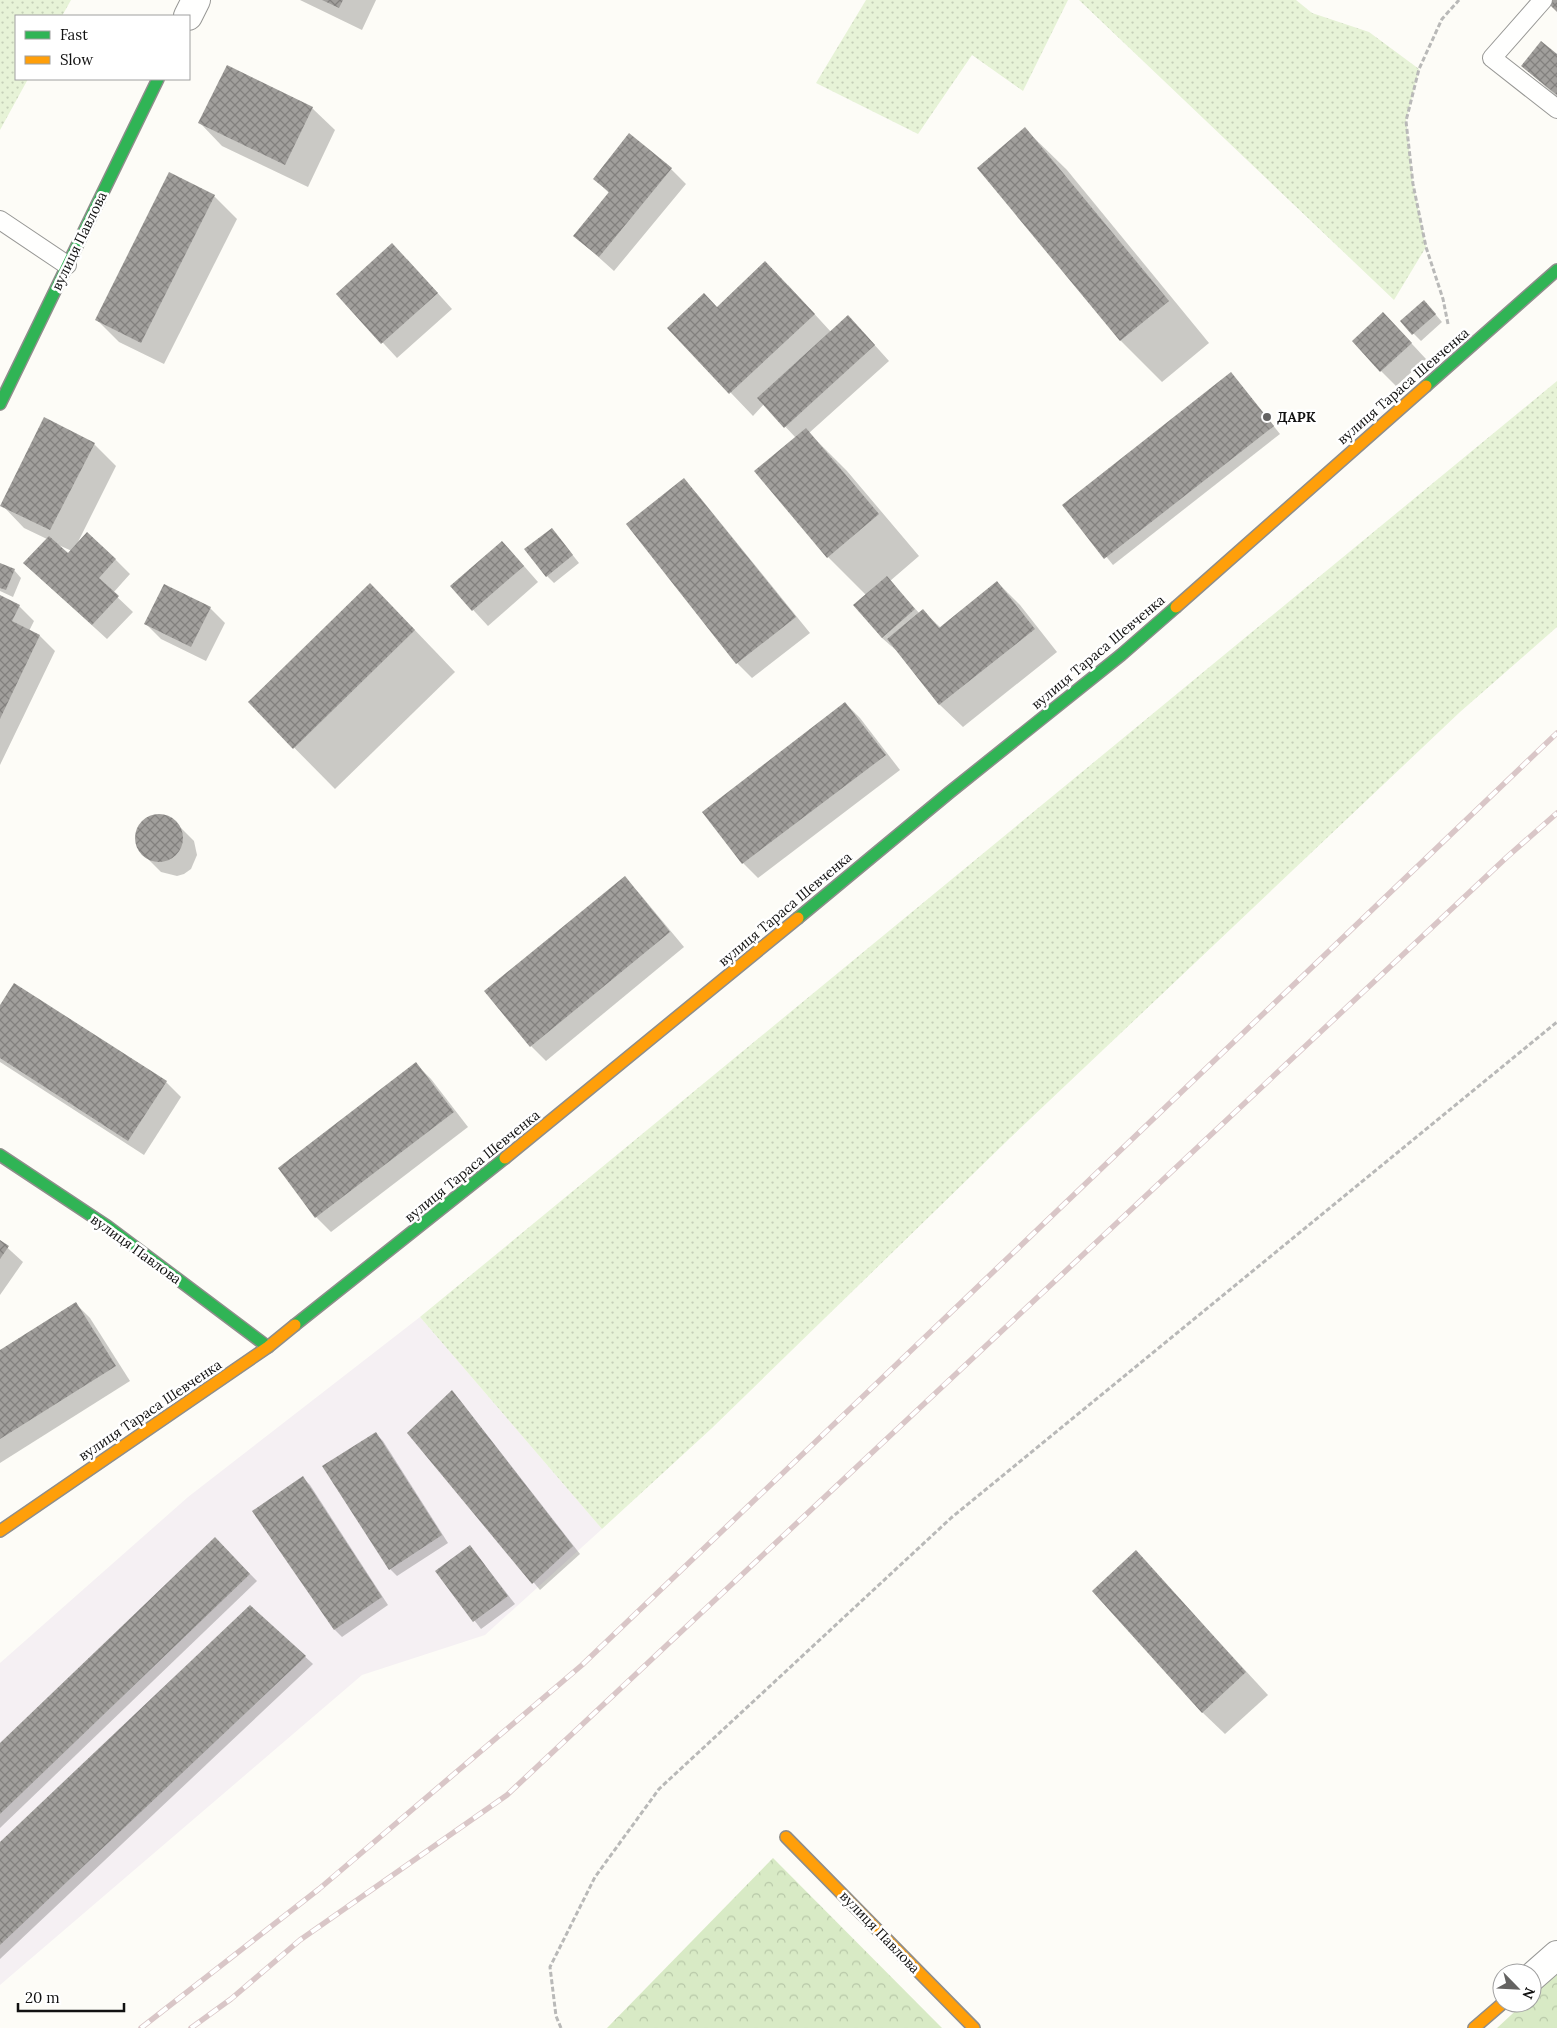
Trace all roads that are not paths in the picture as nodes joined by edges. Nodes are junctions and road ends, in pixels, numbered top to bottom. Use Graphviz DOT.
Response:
graph roads {
  1 [pos="196,0"];
  2 [pos="1543,0"];
  3 [pos="188,15"];
  4 [pos="158,80"];
  5 [pos="1557,110"];
  6 [pos="0,220"];
  7 [pos="67,265"];
  8 [pos="1557,270"];
  9 [pos="0,404"];
  10 [pos="0,1155"];
  11 [pos="268,1347"];
  12 [pos="0,1531"];
  13 [pos="786,1837"];
  14 [pos="1557,1955"];
  15 [pos="1542,1968"];
  16 [pos="1492,2012"];
  17 [pos="974,2028"];
  18 [pos="1474,2028"];
  1 -- 3 [label="street"];
  2 -- 5 [label="lane"];
  4 -- 7 [label="main road, вулиця Павлова"];
  6 -- 7 [label="lane"];
  7 -- 9 [label="main road, вулиця Павлова"];
  8 -- 11 [label="main road, вулиця Тараса Шевченка"];
  10 -- 11 [label="main road, вулиця Павлова"];
  11 -- 12 [label="main road, вулиця Тараса Шевченка"];
  13 -- 17 [label="main road, вулиця Павлова"];
  14 -- 15 [label="street"];
  16 -- 18 [label="main road"];
}
